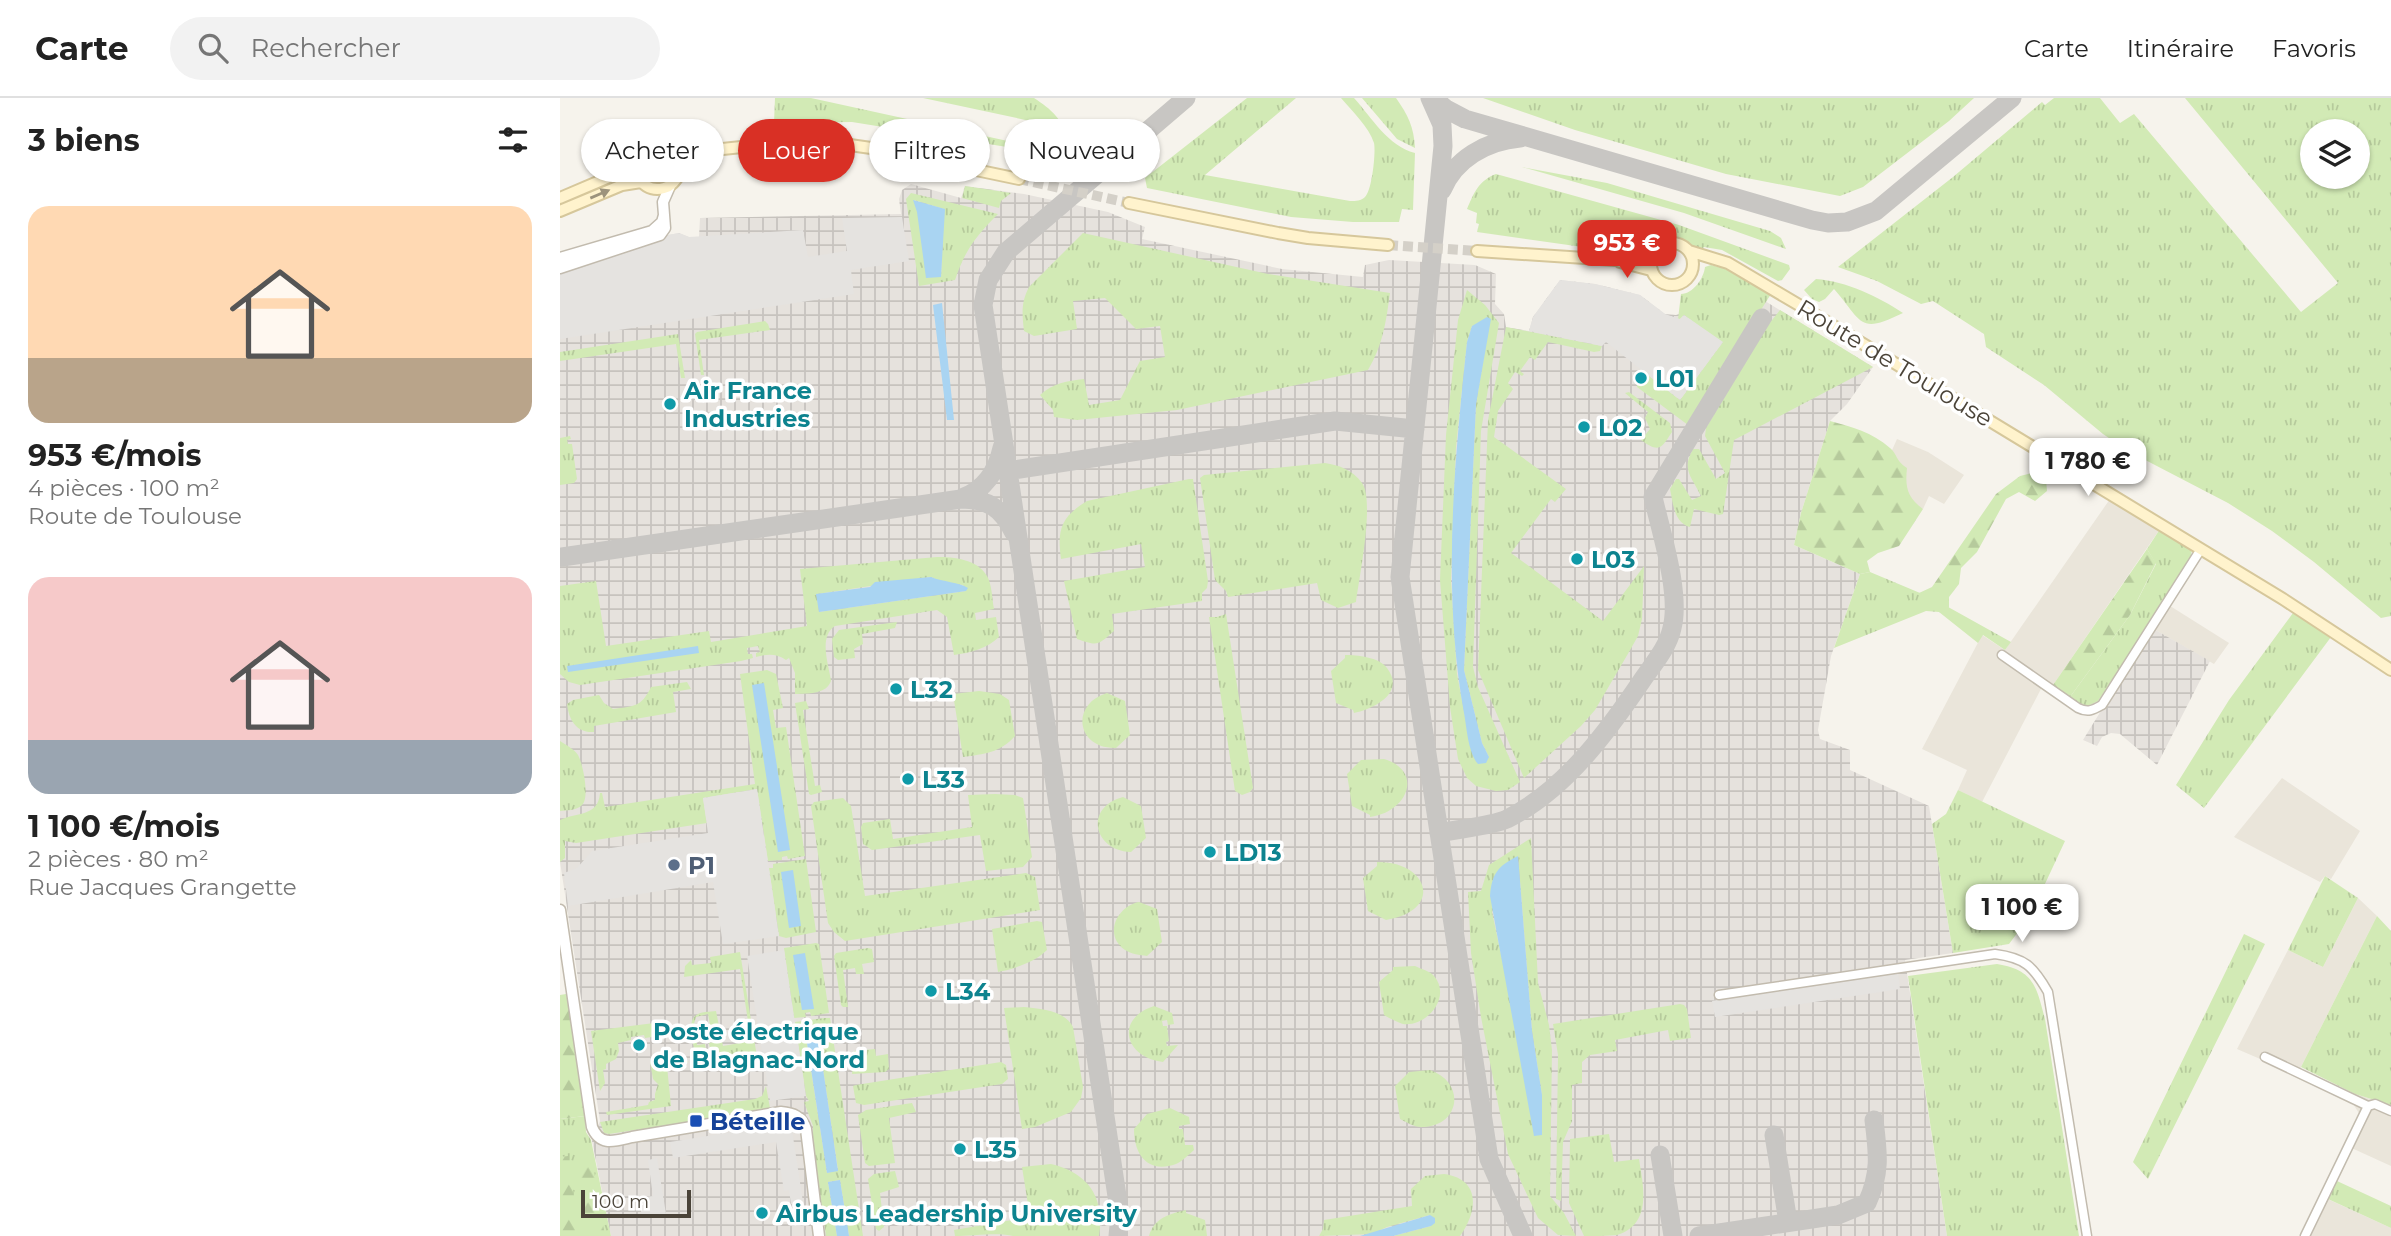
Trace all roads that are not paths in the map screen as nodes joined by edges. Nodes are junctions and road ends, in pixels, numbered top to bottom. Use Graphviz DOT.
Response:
graph roads {
  1 [pos="731,147"];
  2 [pos="724,148"];
  3 [pos="724,150"];
  4 [pos="1004,176"];
  5 [pos="598,182"];
  6 [pos="641,182"];
  7 [pos="674,182"];
  8 [pos="670,186"];
  9 [pos="654,189"];
  10 [pos="560,198"];
  11 [pos="663,202"];
  12 [pos="1129,203"];
  13 [pos="560,211"];
  14 [pos="664,215"];
  15 [pos="1388,245"];
  16 [pos="1477,251"];
  17 [pos="1689,251"];
  18 [pos="1653,254"];
  19 [pos="560,258"];
  20 [pos="1718,259"];
  21 [pos="1615,260"];
  22 [pos="560,268"];
  23 [pos="1651,270"];
  24 [pos="1693,270"];
  25 [pos="2201,549"];
  26 [pos="2002,655"];
  27 [pos="2391,670"];
  28 [pos="560,910"];
  29 [pos="1719,995"];
  30 [pos="2265,1057"];
  31 [pos="2368,1106"];
  32 [pos="2391,1111"];
  33 [pos="819,1236"];
  34 [pos="2087,1236"];
  35 [pos="2305,1236"];
  1 -- 2 [label="main road"];
  1 -- 3 [label="main road"];
  1 -- 4 [label="main road"];
  5 -- 10 [label="main road"];
  6 -- 9 [label="main road"];
  13 -- 6 [label="main road, one-way"];
  7 -- 8 [label="main road"];
  8 -- 9 [label="main road"];
  8 -- 11 [label="street"];
  9 -- 11 [label="street"];
  11 -- 14 [label="street"];
  12 -- 15 [label="main road"];
  14 -- 19 [label="street"];
  14 -- 22 [label="street"];
  16 -- 21 [label="main road"];
  17 -- 18 [label="main road"];
  17 -- 20 [label="main road, Route de Toulouse"];
  17 -- 24 [label="main road"];
  18 -- 21 [label="main road"];
  18 -- 23 [label="main road"];
  20 -- 24 [label="main road"];
  20 -- 25 [label="main road, Route de Toulouse"];
  21 -- 23 [label="main road"];
  23 -- 24 [label="main road"];
  25 -- 26 [label="street"];
  25 -- 27 [label="main road, Route de Toulouse"];
  28 -- 33 [label="street"];
  29 -- 34 [label="street"];
  30 -- 31 [label="street"];
  31 -- 32 [label="street"];
  31 -- 35 [label="street"];
}
